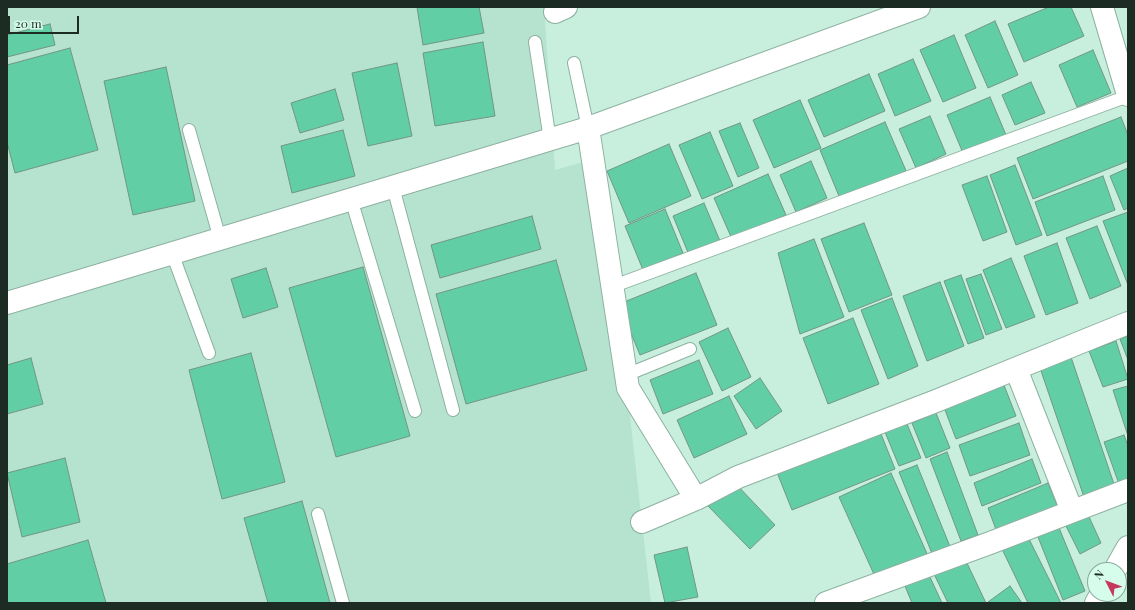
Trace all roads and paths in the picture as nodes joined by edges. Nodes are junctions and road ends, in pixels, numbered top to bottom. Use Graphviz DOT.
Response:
graph roads {
  1 [pos="919,7"];
  2 [pos="1102,7"];
  3 [pos="535,42"];
  4 [pos="574,63"];
  5 [pos="1128,95"];
  6 [pos="588,128"];
  7 [pos="189,130"];
  8 [pos="550,140"];
  9 [pos="393,187"];
  10 [pos="351,199"];
  11 [pos="220,239"];
  12 [pos="172,253"];
  13 [pos="611,287"];
  14 [pos="7,303"];
  15 [pos="1128,323"];
  16 [pos="690,349"];
  17 [pos="209,353"];
  18 [pos="1016,369"];
  19 [pos="626,375"];
  20 [pos="453,410"];
  21 [pos="416,411"];
  22 [pos="1128,490"];
  23 [pos="696,500"];
  24 [pos="1072,511"];
  25 [pos="318,514"];
  26 [pos="642,522"];
  27 [pos="1128,547"];
  28 [pos="1120,562"];
  29 [pos="342,603"];
  30 [pos="826,603"];
  1 -- 6 [label="street"];
  2 -- 5 [label="street"];
  3 -- 8 [label="lane"];
  4 -- 6 [label="lane"];
  5 -- 13 [label="lane"];
  6 -- 8 [label="street"];
  6 -- 13 [label="street"];
  7 -- 11 [label="lane"];
  8 -- 9 [label="street"];
  9 -- 10 [label="street"];
  9 -- 20 [label="lane"];
  10 -- 11 [label="street"];
  10 -- 21 [label="lane"];
  11 -- 12 [label="street"];
  12 -- 14 [label="street"];
  12 -- 17 [label="lane"];
  13 -- 19 [label="street"];
  15 -- 18 [label="street"];
  16 -- 19 [label="lane"];
  18 -- 23 [label="street"];
  18 -- 24 [label="street"];
  19 -- 23 [label="street"];
  22 -- 24 [label="street"];
  23 -- 26 [label="street"];
  24 -- 30 [label="street"];
  25 -- 29 [label="lane"];
  27 -- 28 [label="street"];
}
